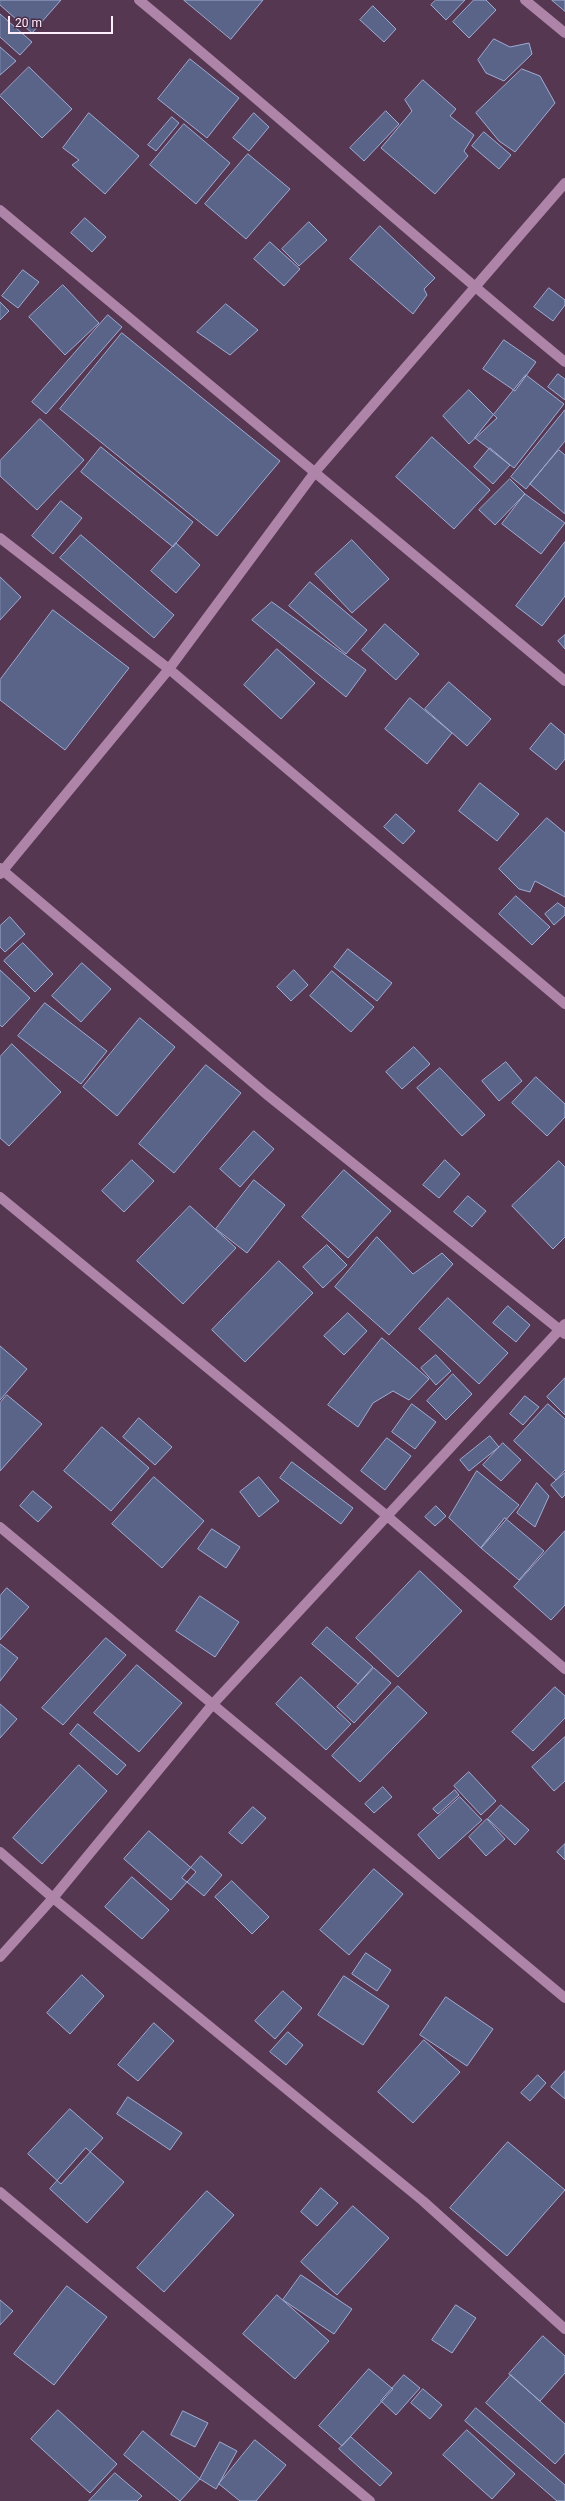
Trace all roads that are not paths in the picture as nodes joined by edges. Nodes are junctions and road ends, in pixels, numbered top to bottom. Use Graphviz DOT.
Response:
graph roads {
  1 [pos="139,0"];
  2 [pos="525,0"];
  3 [pos="565,33"];
  4 [pos="565,183"];
  5 [pos="0,210"];
  6 [pos="474,287"];
  7 [pos="565,362"];
  8 [pos="315,472"];
  9 [pos="0,538"];
  10 [pos="169,670"];
  11 [pos="565,681"];
  12 [pos="1,871"];
  13 [pos="565,1004"];
  14 [pos="0,1198"];
  15 [pos="563,1329"];
  16 [pos="386,1515"];
  17 [pos="0,1527"];
  18 [pos="565,1669"];
  19 [pos="212,1705"];
  20 [pos="0,1852"];
  21 [pos="53,1898"];
  22 [pos="0,1957"];
  23 [pos="565,1998"];
  24 [pos="0,2192"];
  25 [pos="565,2329"];
  26 [pos="370,2501"];
  1 -- 6 [label="street"];
  2 -- 3 [label="street"];
  4 -- 6 [label="street"];
  5 -- 8 [label="street"];
  6 -- 7 [label="street"];
  6 -- 8 [label="street"];
  8 -- 10 [label="street"];
  8 -- 11 [label="street"];
  9 -- 10 [label="street"];
  10 -- 12 [label="street"];
  10 -- 13 [label="street"];
  12 -- 15 [label="street"];
  14 -- 16 [label="street"];
  15 -- 16 [label="street"];
  16 -- 18 [label="street"];
  16 -- 19 [label="street"];
  17 -- 19 [label="street"];
  19 -- 21 [label="street"];
  19 -- 23 [label="street"];
  20 -- 21 [label="street"];
  21 -- 22 [label="street"];
  21 -- 25 [label="street"];
  24 -- 26 [label="street"];
}
